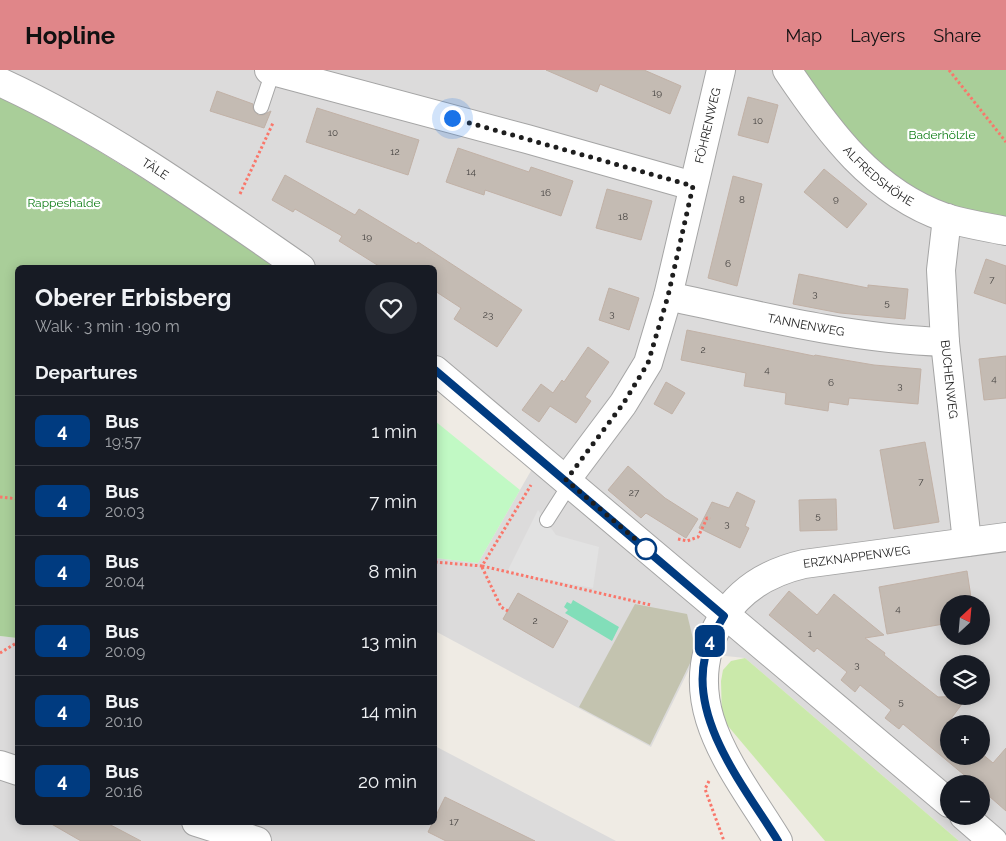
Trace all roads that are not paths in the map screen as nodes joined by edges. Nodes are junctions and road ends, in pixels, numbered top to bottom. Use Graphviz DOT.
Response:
graph roads {
  1 [pos="271,70"];
  2 [pos="721,70"];
  3 [pos="787,70"];
  4 [pos="0,82"];
  5 [pos="261,107"];
  6 [pos="693,186"];
  7 [pos="947,218"];
  8 [pos="1006,231"];
  9 [pos="297,265"];
  10 [pos="668,296"];
  11 [pos="946,342"];
  12 [pos="437,372"];
  13 [pos="568,482"];
  14 [pos="547,520"];
  15 [pos="1006,537"];
  16 [pos="967,542"];
  17 [pos="724,616"];
  18 [pos="0,766"];
  19 [pos="15,770"];
  20 [pos="940,796"];
  21 [pos="206,825"];
  22 [pos="974,825"];
  23 [pos="257,841"];
  24 [pos="778,841"];
  25 [pos="993,841"];
  1 -- 5 [label="lane"];
  1 -- 6 [label="street"];
  2 -- 6 [label="street, FÖHRENWEG"];
  3 -- 7 [label="street, ALFREDSHÖHE"];
  4 -- 9 [label="street, TÄLE"];
  6 -- 10 [label="street, FÖHRENWEG"];
  7 -- 8 [label="street, ALFREDSHÖHE"];
  7 -- 11 [label="street, BUCHENWEG"];
  10 -- 11 [label="street, TANNENWEG"];
  10 -- 13 [label="street, FÖHRENWEG"];
  11 -- 16 [label="street, BUCHENWEG"];
  12 -- 13 [label="street"];
  13 -- 14 [label="lane"];
  13 -- 17 [label="street"];
  15 -- 16 [label="street, ERZKNAPPENWEG"];
  16 -- 17 [label="street, ERZKNAPPENWEG"];
  17 -- 20 [label="street"];
  17 -- 24 [label="street, ERZKNAPPENWEG"];
  18 -- 19 [label="street"];
  21 -- 23 [label="street"];
  22 -- 25 [label="street"];
}
